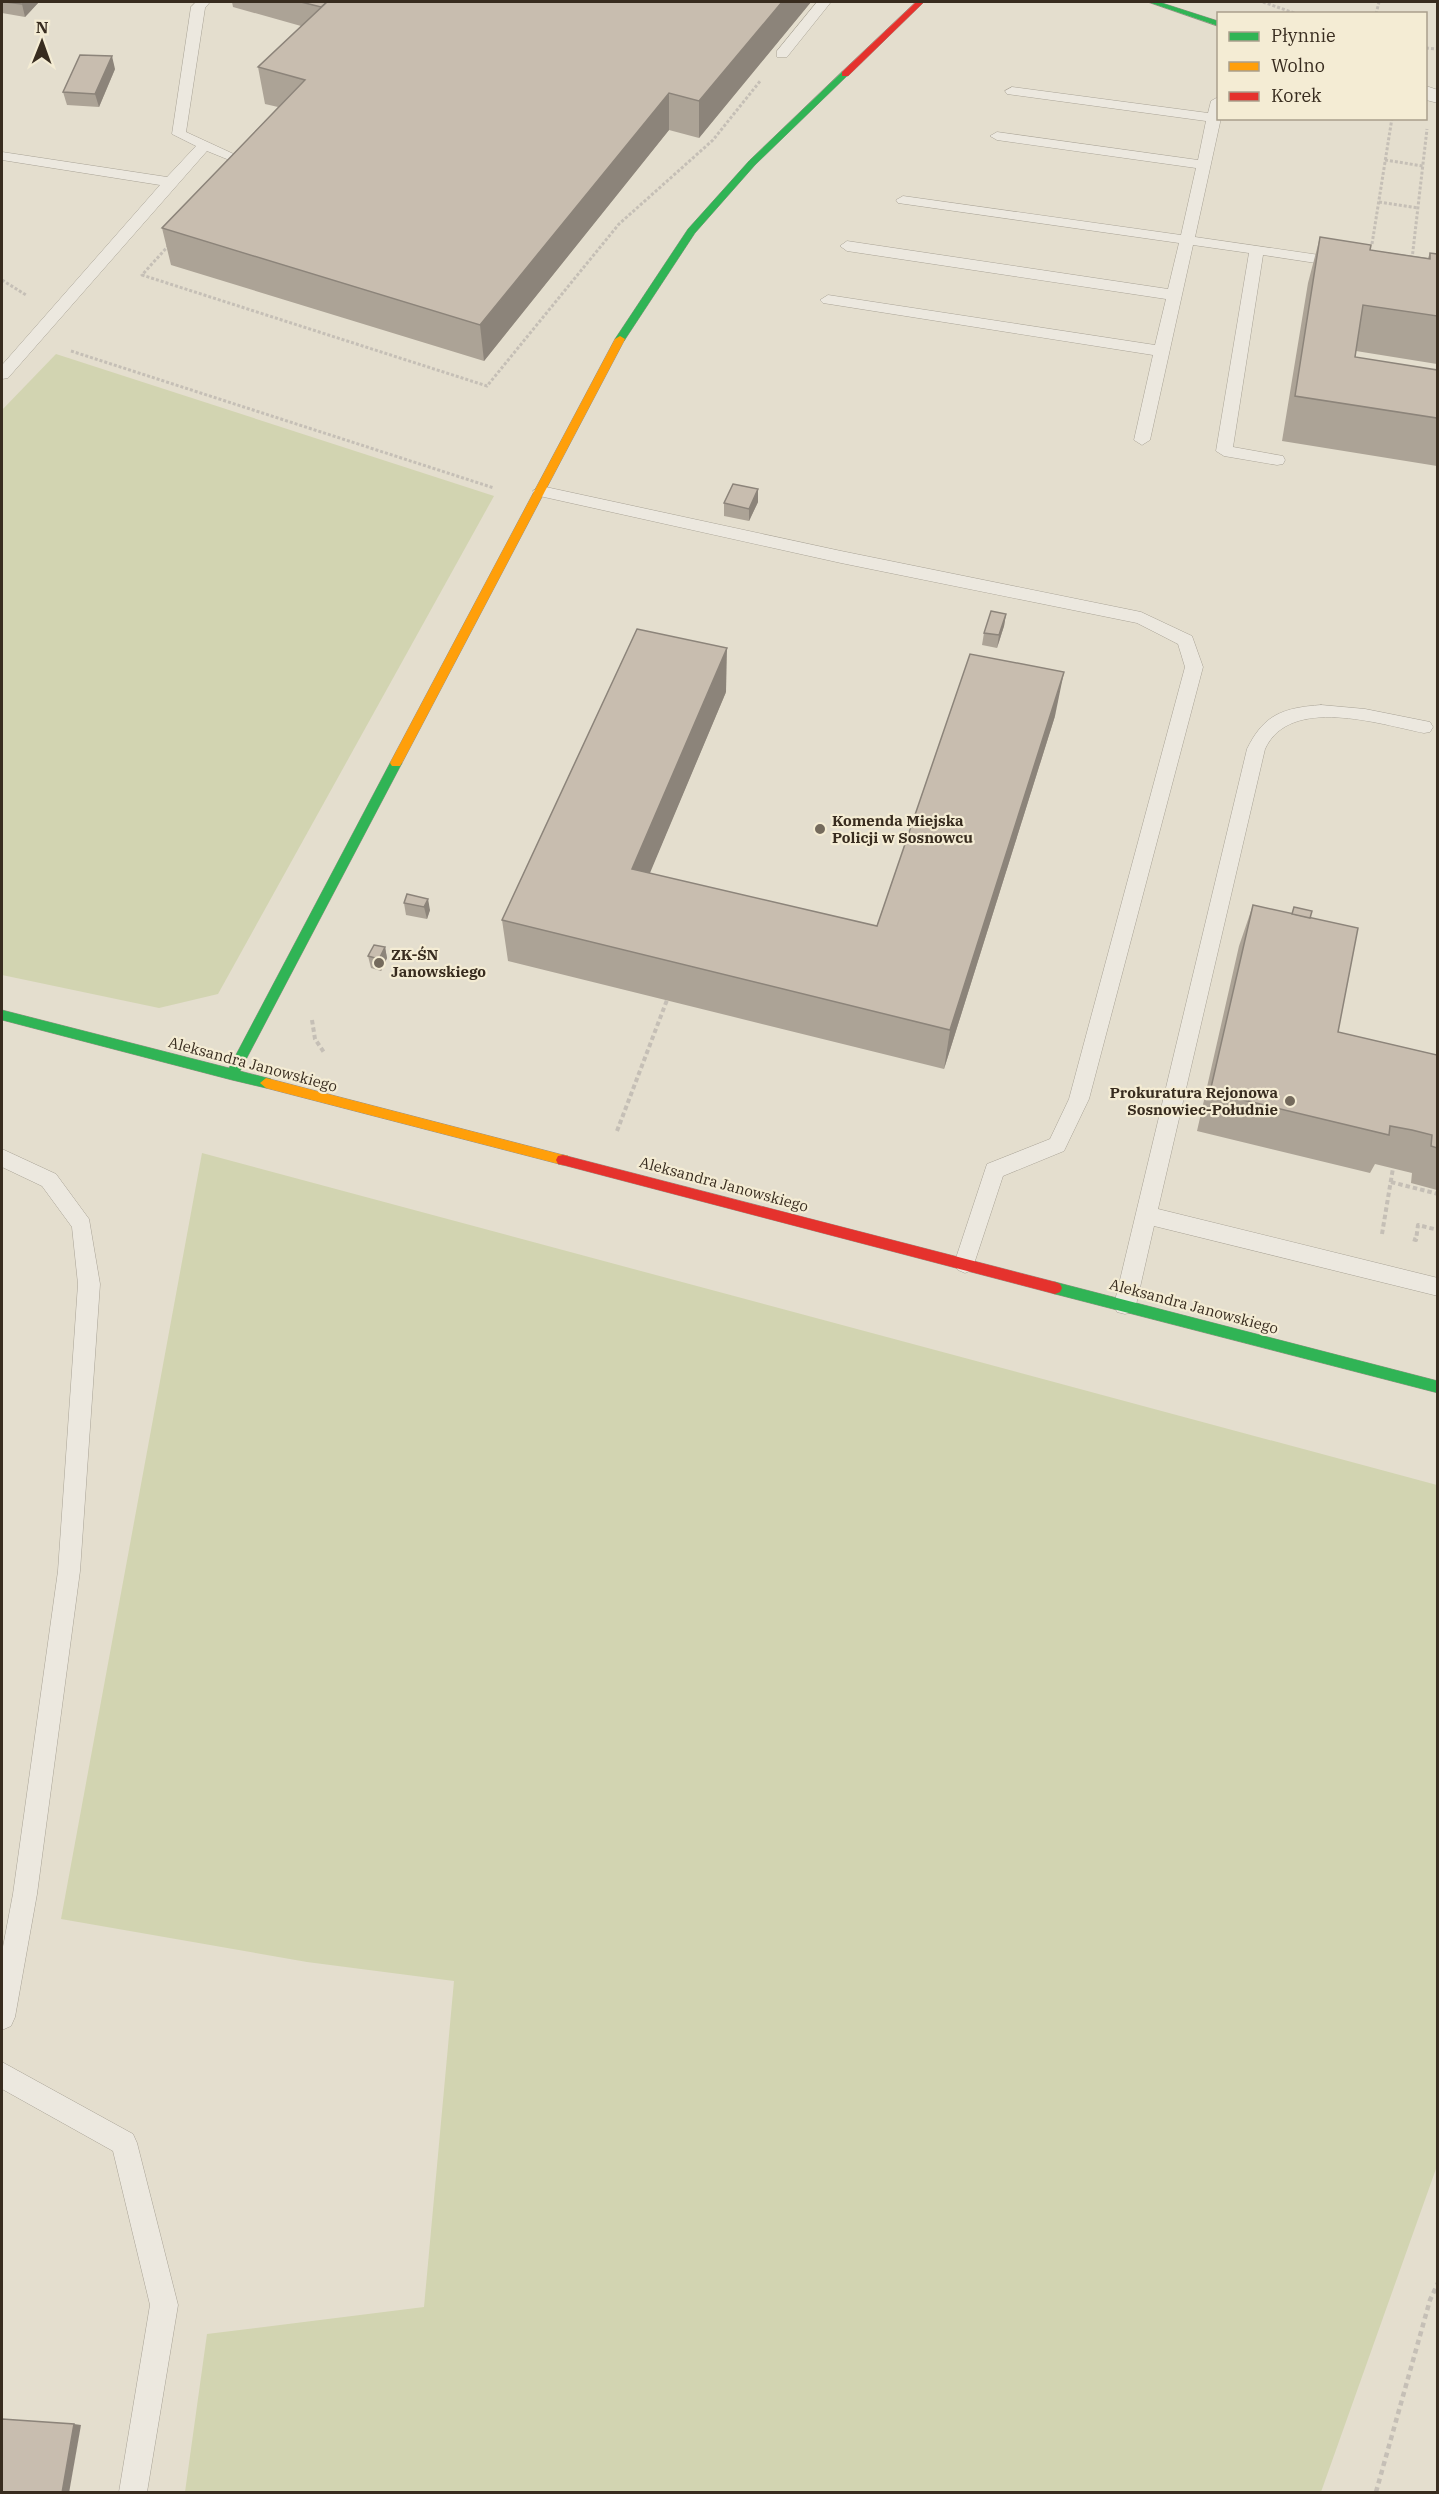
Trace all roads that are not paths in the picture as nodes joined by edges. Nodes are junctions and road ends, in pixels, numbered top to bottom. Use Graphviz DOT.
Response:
graph roads {
  1 [pos="203,2"];
  2 [pos="824,2"];
  3 [pos="920,2"];
  4 [pos="1152,2"];
  5 [pos="1217,24"];
  6 [pos="782,54"];
  7 [pos="1012,91"];
  8 [pos="1217,104"];
  9 [pos="1212,118"];
  10 [pos="997,136"];
  11 [pos="205,145"];
  12 [pos="2,156"];
  13 [pos="244,162"];
  14 [pos="1202,165"];
  15 [pos="170,182"];
  16 [pos="903,200"];
  17 [pos="1186,239"];
  18 [pos="848,246"];
  19 [pos="1257,249"];
  20 [pos="1410,272"];
  21 [pos="1174,295"];
  22 [pos="828,300"];
  23 [pos="1161,351"];
  24 [pos="2,374"];
  25 [pos="1142,440"];
  26 [pos="1277,460"];
  27 [pos="541,491"];
  28 [pos="1424,727"];
  29 [pos="2,1015"];
  30 [pos="232,1075"];
  31 [pos="2,1158"];
  32 [pos="1145,1215"];
  33 [pos="965,1264"];
  34 [pos="1437,1287"];
  35 [pos="1125,1305"];
  36 [pos="1437,1387"];
  37 [pos="2,2017"];
  38 [pos="2,2075"];
  39 [pos="133,2493"];
  1 -- 11 [label="lane"];
  2 -- 6 [label="lane"];
  3 -- 27 [label="street"];
  4 -- 5 [label="street"];
  7 -- 9 [label="lane"];
  8 -- 9 [label="lane"];
  9 -- 14 [label="lane"];
  10 -- 14 [label="lane"];
  11 -- 13 [label="lane"];
  11 -- 15 [label="lane"];
  12 -- 15 [label="lane"];
  14 -- 17 [label="lane"];
  15 -- 24 [label="lane"];
  16 -- 17 [label="lane"];
  17 -- 19 [label="lane"];
  17 -- 21 [label="lane"];
  18 -- 21 [label="lane"];
  19 -- 20 [label="lane"];
  19 -- 26 [label="lane"];
  21 -- 23 [label="lane"];
  22 -- 23 [label="lane"];
  23 -- 25 [label="lane"];
  27 -- 30 [label="street"];
  27 -- 33 [label="lane"];
  28 -- 32 [label="lane"];
  29 -- 30 [label="street, Aleksandra Janowskiego"];
  30 -- 33 [label="street, Aleksandra Janowskiego"];
  31 -- 37 [label="lane"];
  32 -- 34 [label="lane"];
  32 -- 35 [label="lane"];
  33 -- 35 [label="street, Aleksandra Janowskiego"];
  35 -- 36 [label="street, Aleksandra Janowskiego"];
  38 -- 39 [label="lane"];
}
